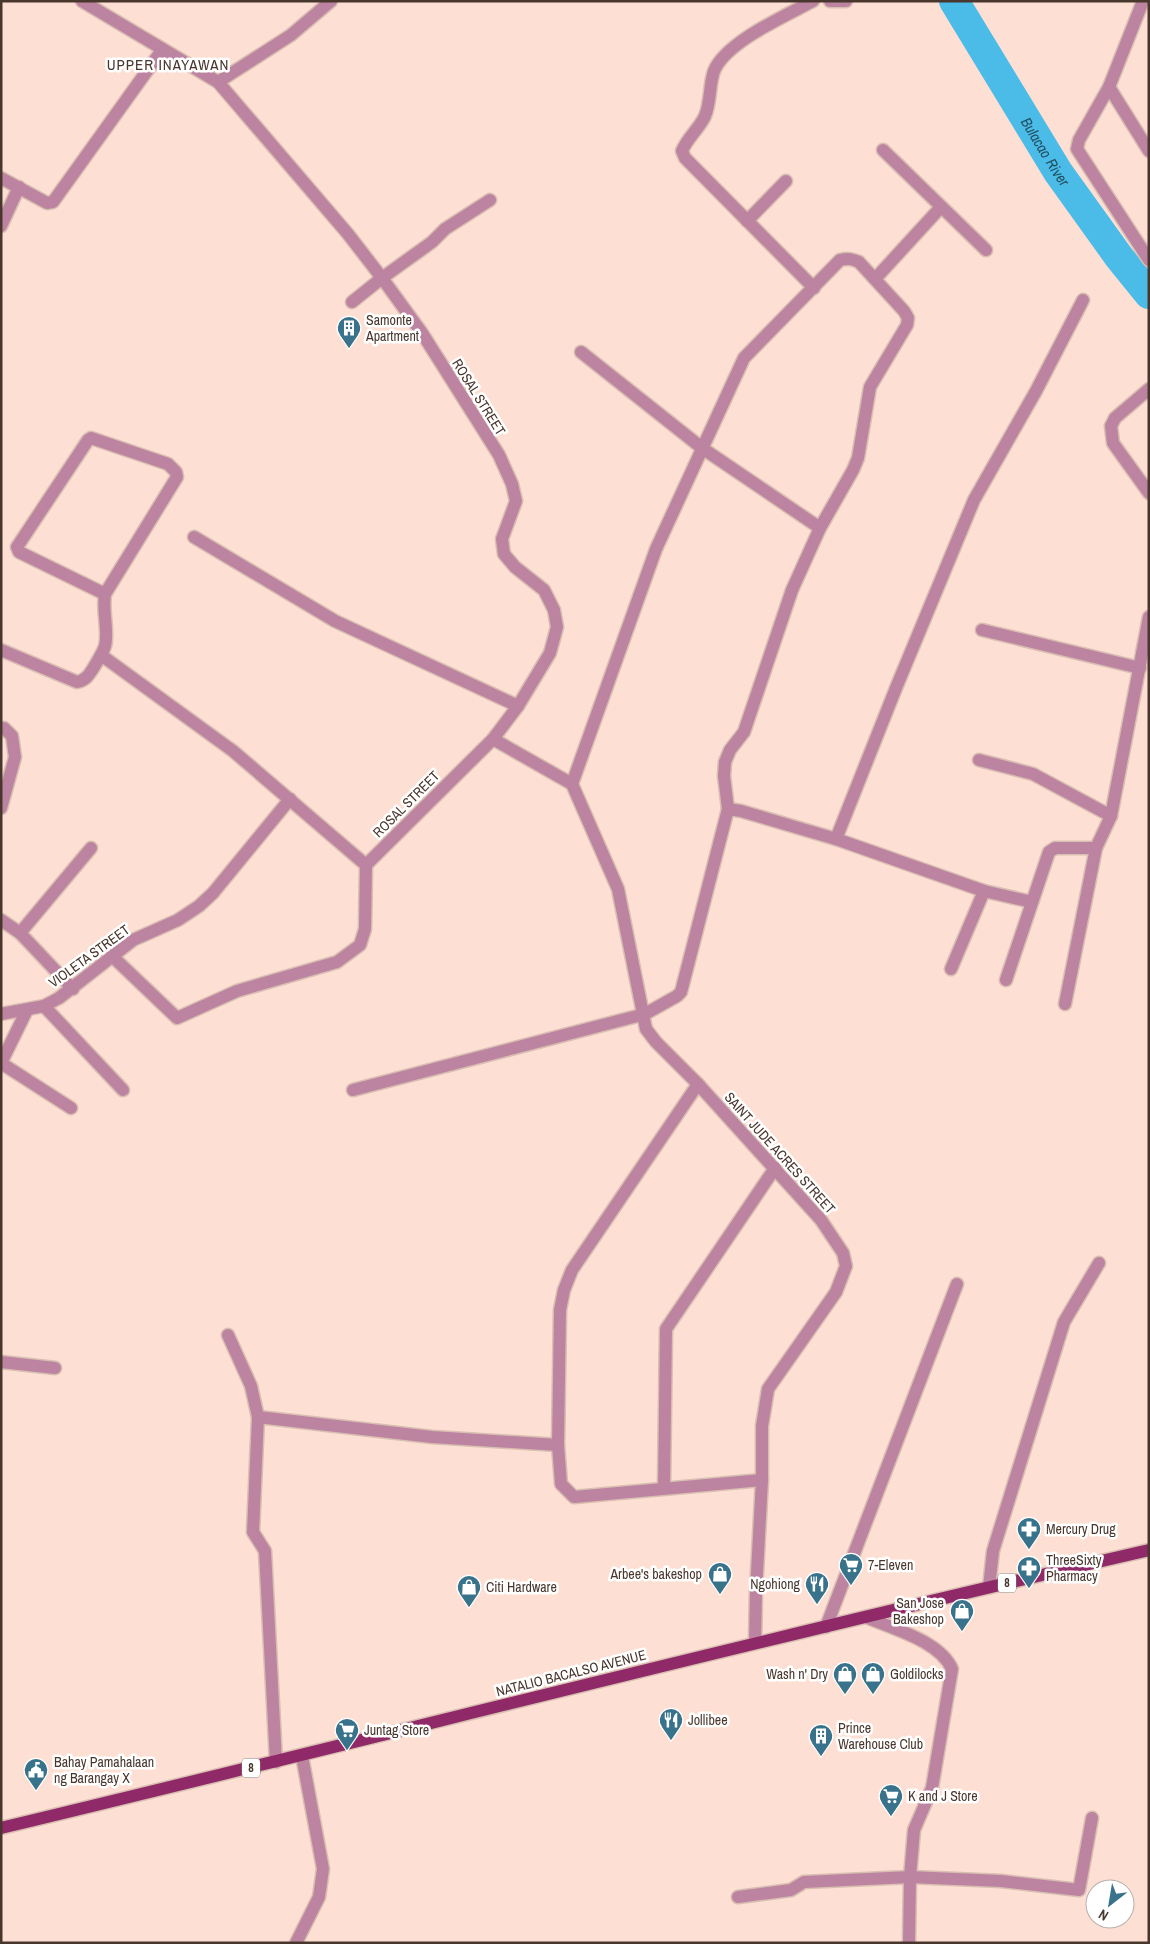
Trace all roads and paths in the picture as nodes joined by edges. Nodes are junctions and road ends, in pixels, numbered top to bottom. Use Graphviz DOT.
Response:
graph roads {
  1 [pos="82,1"];
  2 [pos="331,1"];
  3 [pos="813,1"];
  4 [pos="830,1"];
  5 [pos="846,1"];
  6 [pos="1143,1"];
  7 [pos="162,50"];
  8 [pos="218,82"];
  9 [pos="1108,87"];
  10 [pos="1148,148"];
  11 [pos="883,150"];
  12 [pos="1,178"];
  13 [pos="786,181"];
  14 [pos="19,187"];
  15 [pos="490,200"];
  16 [pos="941,207"];
  17 [pos="747,221"];
  18 [pos="1,226"];
  19 [pos="986,250"];
  20 [pos="1149,260"];
  21 [pos="382,278"];
  22 [pos="875,279"];
  23 [pos="814,288"];
  24 [pos="1083,300"];
  25 [pos="352,302"];
  26 [pos="580,352"];
  27 [pos="1149,389"];
  28 [pos="702,448"];
  29 [pos="1149,493"];
  30 [pos="820,528"];
  31 [pos="194,537"];
  32 [pos="105,594"];
  33 [pos="1149,617"];
  34 [pos="982,630"];
  35 [pos="1,650"];
  36 [pos="101,655"];
  37 [pos="1140,668"];
  38 [pos="518,706"];
  39 [pos="4,728"];
  40 [pos="493,739"];
  41 [pos="979,760"];
  42 [pos="572,784"];
  43 [pos="290,799"];
  44 [pos="1,808"];
  45 [pos="728,809"];
  46 [pos="1111,816"];
  47 [pos="836,840"];
  48 [pos="91,848"];
  49 [pos="1096,848"];
  50 [pos="366,865"];
  51 [pos="984,891"];
  52 [pos="1032,902"];
  53 [pos="1,920"];
  54 [pos="20,932"];
  55 [pos="112,956"];
  56 [pos="951,969"];
  57 [pos="1006,980"];
  58 [pos="73,989"];
  59 [pos="1065,1004"];
  60 [pos="44,1006"];
  61 [pos="27,1010"];
  62 [pos="1,1014"];
  63 [pos="644,1014"];
  64 [pos="1,1063"];
  65 [pos="698,1084"];
  66 [pos="123,1090"];
  67 [pos="353,1090"];
  68 [pos="71,1108"];
  69 [pos="775,1168"];
  70 [pos="1099,1263"];
  71 [pos="957,1284"];
  72 [pos="228,1335"];
  73 [pos="1,1362"];
  74 [pos="55,1368"];
  75 [pos="258,1417"];
  76 [pos="558,1445"];
  77 [pos="762,1480"];
  78 [pos="664,1488"];
  79 [pos="1149,1550"];
  80 [pos="989,1587"];
  81 [pos="866,1617"];
  82 [pos="826,1627"];
  83 [pos="755,1643"];
  84 [pos="302,1756"];
  85 [pos="276,1762"];
  86 [pos="1092,1818"];
  87 [pos="1,1828"];
  88 [pos="910,1876"];
  89 [pos="738,1897"];
  90 [pos="296,1943"];
  91 [pos="909,1943"];
  1 -- 7 [label="street, ROSAL STREET"];
  2 -- 8 [label="street"];
  3 -- 17 [label="street"];
  4 -- 5 [label="street"];
  6 -- 9 [label="street"];
  7 -- 8 [label="street, ROSAL STREET"];
  7 -- 14 [label="street"];
  8 -- 21 [label="street, ROSAL STREET"];
  9 -- 10 [label="street"];
  9 -- 20 [label="street"];
  11 -- 16 [label="street"];
  12 -- 14 [label="street"];
  13 -- 17 [label="street"];
  14 -- 18 [label="street"];
  15 -- 21 [label="street"];
  16 -- 19 [label="street"];
  16 -- 22 [label="street"];
  17 -- 23 [label="street"];
  21 -- 25 [label="street"];
  21 -- 38 [label="street, ROSAL STREET"];
  22 -- 23 [label="street"];
  22 -- 30 [label="street"];
  23 -- 28 [label="street"];
  24 -- 47 [label="street"];
  26 -- 28 [label="street"];
  27 -- 29 [label="street"];
  28 -- 30 [label="street"];
  28 -- 42 [label="street"];
  30 -- 45 [label="street"];
  31 -- 38 [label="street"];
  32 -- 32 [label="street"];
  32 -- 36 [label="street"];
  33 -- 37 [label="street"];
  34 -- 37 [label="street"];
  35 -- 36 [label="street"];
  36 -- 43 [label="street"];
  37 -- 46 [label="street"];
  38 -- 40 [label="street, ROSAL STREET"];
  39 -- 44 [label="street"];
  40 -- 42 [label="street"];
  40 -- 50 [label="street, ROSAL STREET"];
  41 -- 46 [label="street"];
  42 -- 63 [label="street, SAINT JUDE ACRES STREET"];
  43 -- 50 [label="street"];
  43 -- 55 [label="street, VIOLETA STREET"];
  45 -- 47 [label="street"];
  45 -- 63 [label="street"];
  46 -- 49 [label="street"];
  47 -- 51 [label="street"];
  48 -- 54 [label="street"];
  49 -- 52 [label="street"];
  49 -- 59 [label="street"];
  50 -- 55 [label="street"];
  51 -- 52 [label="street"];
  51 -- 56 [label="street"];
  52 -- 57 [label="street"];
  53 -- 54 [label="street"];
  54 -- 58 [label="street"];
  55 -- 58 [label="street, VIOLETA STREET"];
  58 -- 60 [label="street, VIOLETA STREET"];
  60 -- 61 [label="street, VIOLETA STREET"];
  60 -- 66 [label="street"];
  61 -- 62 [label="street, VIOLETA STREET"];
  61 -- 64 [label="street"];
  63 -- 65 [label="street, SAINT JUDE ACRES STREET"];
  63 -- 67 [label="street"];
  64 -- 68 [label="street"];
  65 -- 69 [label="street, SAINT JUDE ACRES STREET"];
  65 -- 76 [label="street"];
  69 -- 77 [label="street, SAINT JUDE ACRES STREET"];
  69 -- 78 [label="street"];
  70 -- 80 [label="street"];
  71 -- 82 [label="street"];
  72 -- 75 [label="street"];
  73 -- 74 [label="street"];
  75 -- 76 [label="street"];
  75 -- 85 [label="street"];
  76 -- 78 [label="street"];
  77 -- 78 [label="street"];
  77 -- 83 [label="street, SAINT JUDE ACRES STREET"];
  79 -- 80 [label="main road, NATALIO BACALSO AVENUE / 8"];
  80 -- 81 [label="main road, NATALIO BACALSO AVENUE / 8"];
  81 -- 82 [label="main road, NATALIO BACALSO AVENUE / 8"];
  81 -- 88 [label="street"];
  82 -- 83 [label="main road, NATALIO BACALSO AVENUE / 8"];
  83 -- 84 [label="main road, NATALIO BACALSO AVENUE / 8"];
  84 -- 85 [label="main road, NATALIO BACALSO AVENUE / 8"];
  84 -- 90 [label="street"];
  85 -- 87 [label="main road, NATALIO BACALSO AVENUE / 8"];
  86 -- 88 [label="street"];
  88 -- 89 [label="street"];
  88 -- 91 [label="street"];
}
